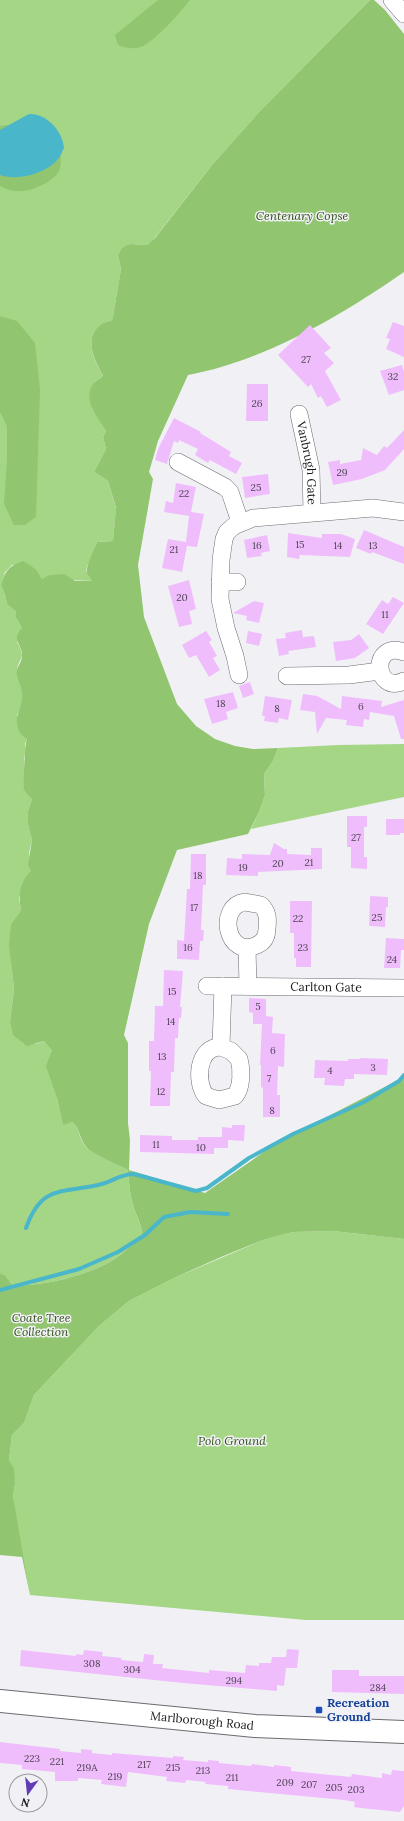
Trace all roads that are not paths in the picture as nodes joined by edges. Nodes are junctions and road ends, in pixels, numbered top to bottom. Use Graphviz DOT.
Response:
graph roads {
  1 [pos="392,0"];
  2 [pos="404,14"];
  3 [pos="299,414"];
  4 [pos="178,462"];
  5 [pos="312,512"];
  6 [pos="404,512"];
  7 [pos="240,522"];
  8 [pos="403,650"];
  9 [pos="380,671"];
  10 [pos="239,675"];
  11 [pos="287,676"];
  12 [pos="404,681"];
  13 [pos="247,948"];
  14 [pos="248,986"];
  15 [pos="404,988"];
  16 [pos="221,1047"];
  17 [pos="0,1701"];
  18 [pos="404,1732"];
  1 -- 2 [label="street"];
  3 -- 5 [label="street, Vanbrugh Gate"];
  4 -- 7 [label="street"];
  5 -- 6 [label="street, Vanbrugh Gate"];
  5 -- 7 [label="street, Vanbrugh Gate"];
  7 -- 10 [label="street"];
  8 -- 9 [label="street"];
  9 -- 11 [label="street"];
  9 -- 12 [label="street"];
  13 -- 14 [label="street"];
  14 -- 15 [label="street, Carlton Gate"];
  14 -- 16 [label="street, Carlton Gate"];
  17 -- 18 [label="main road, Marlborough Road"];
}
